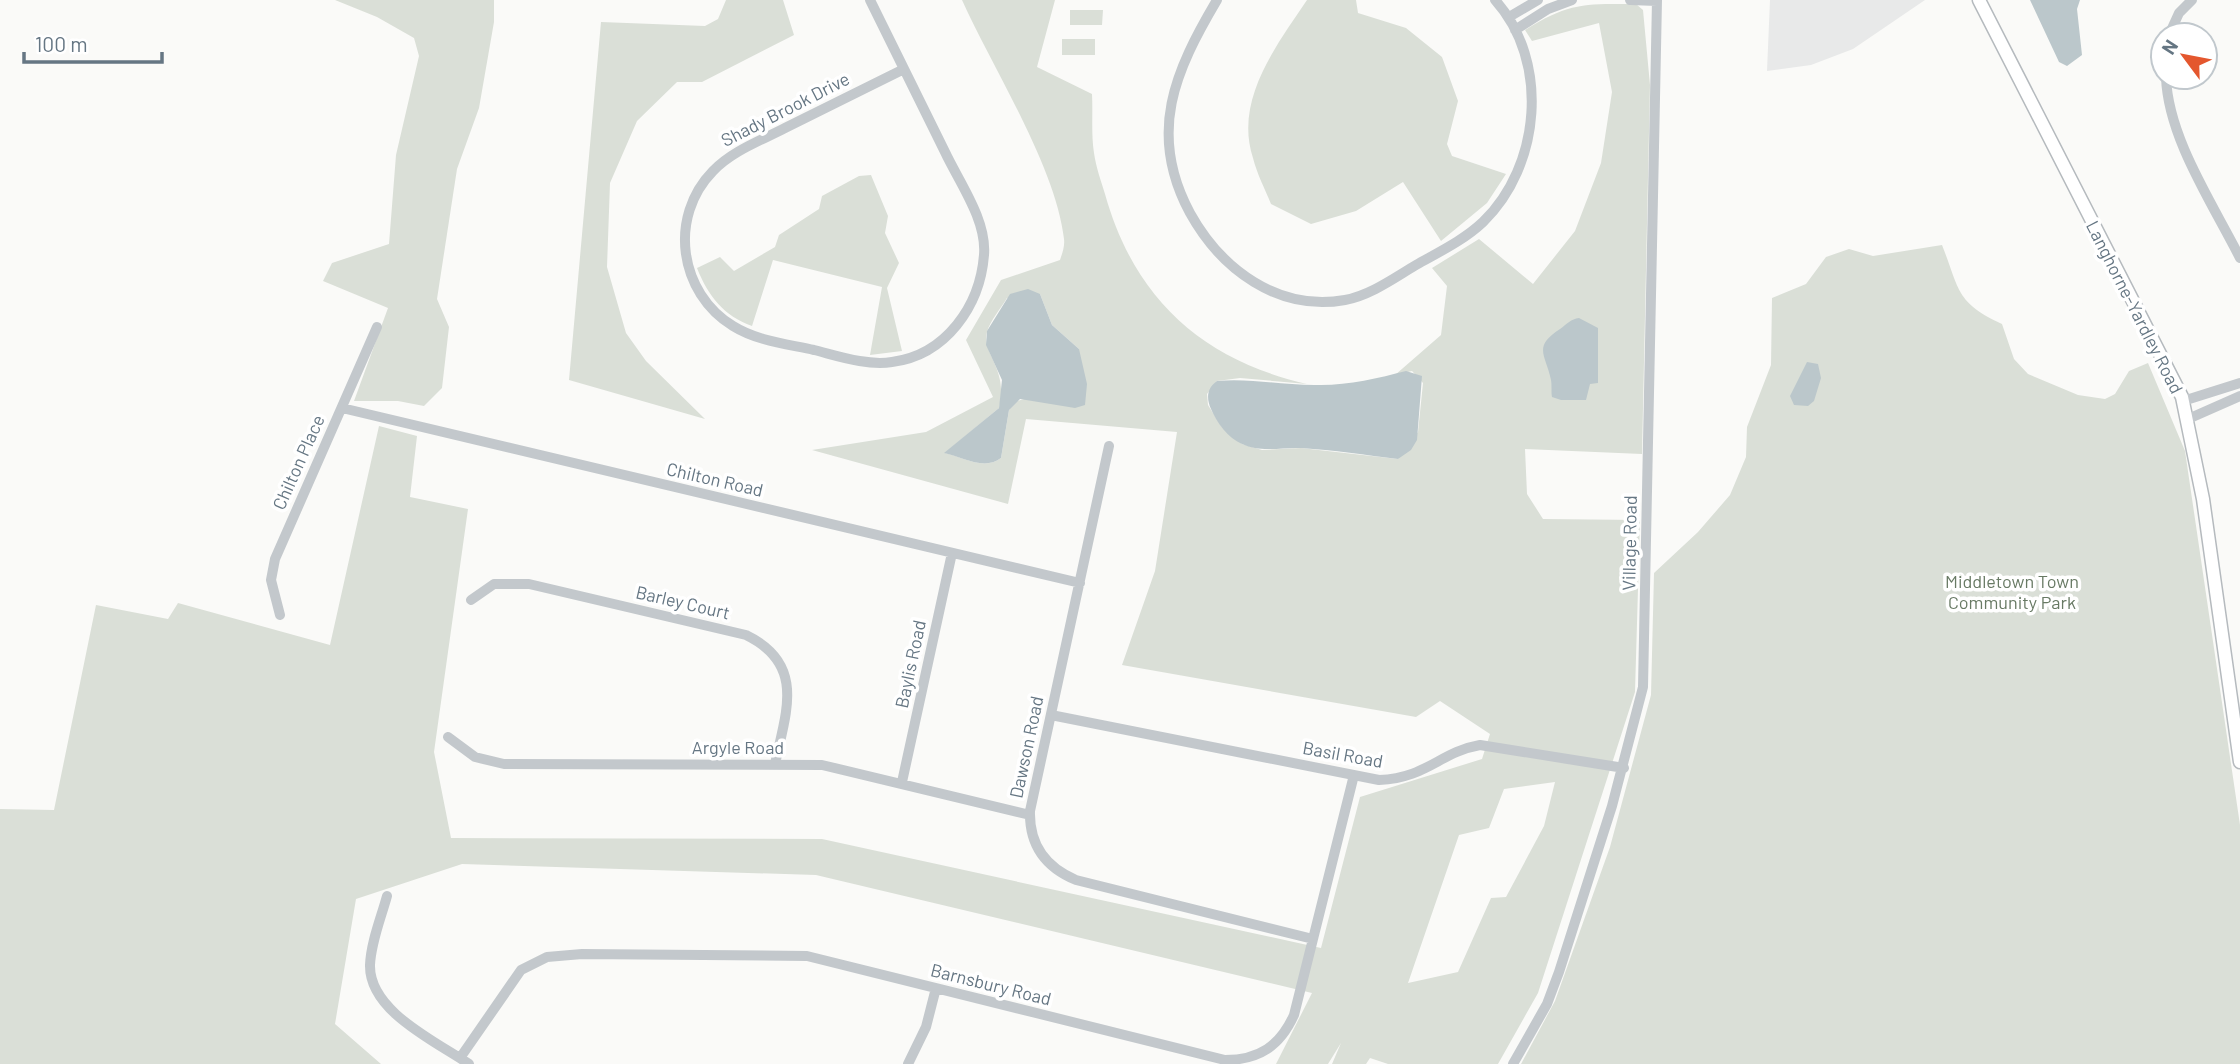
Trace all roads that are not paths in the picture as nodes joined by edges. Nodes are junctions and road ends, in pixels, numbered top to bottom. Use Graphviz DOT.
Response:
graph roads {
  1 [pos="870,0"];
  2 [pos="1217,0"];
  3 [pos="1495,0"];
  4 [pos="1538,0"];
  5 [pos="1572,0"];
  6 [pos="1630,0"];
  7 [pos="1979,0"];
  8 [pos="2192,0"];
  9 [pos="1657,1"];
  10 [pos="1509,17"];
  11 [pos="2175,21"];
  12 [pos="1515,30"];
  13 [pos="904,69"];
  14 [pos="2167,91"];
  15 [pos="2240,258"];
  16 [pos="377,327"];
  17 [pos="2240,383"];
  18 [pos="2240,396"];
  19 [pos="2183,401"];
  20 [pos="342,408"];
  21 [pos="2188,419"];
  22 [pos="1109,446"];
  23 [pos="952,553"];
  24 [pos="1080,583"];
  25 [pos="471,600"];
  26 [pos="280,615"];
  27 [pos="1051,715"];
  28 [pos="448,737"];
  29 [pos="2240,762"];
  30 [pos="775,764"];
  31 [pos="1624,768"];
  32 [pos="1354,775"];
  33 [pos="902,782"];
  34 [pos="1030,816"];
  35 [pos="387,896"];
  36 [pos="1313,939"];
  37 [pos="936,988"];
  38 [pos="465,1061"];
  39 [pos="908,1064"];
  40 [pos="1513,1064"];
  1 -- 13 [label="street, Shady Brook Drive"];
  2 -- 12 [label="street"];
  3 -- 10 [label="street"];
  4 -- 10 [label="street"];
  5 -- 12 [label="street"];
  6 -- 9 [label="street"];
  7 -- 19 [label="main road, Langhorne-Yardley Road"];
  8 -- 11 [label="street"];
  9 -- 31 [label="street, Village Road"];
  10 -- 12 [label="street"];
  13 -- 13 [label="street, Shady Brook Drive"];
  14 -- 15 [label="street"];
  16 -- 20 [label="street, Chilton Place"];
  17 -- 19 [label="street"];
  18 -- 21 [label="street"];
  19 -- 21 [label="main road, Langhorne-Yardley Road"];
  20 -- 23 [label="street, Chilton Road"];
  20 -- 26 [label="street, Chilton Place"];
  21 -- 29 [label="main road, Langhorne-Yardley Road"];
  22 -- 24 [label="street, Dawson Road"];
  23 -- 24 [label="street, Chilton Road"];
  23 -- 33 [label="street, Baylis Road"];
  24 -- 27 [label="street, Dawson Road"];
  25 -- 30 [label="street, Barley Court"];
  27 -- 32 [label="street, Basil Road"];
  27 -- 34 [label="street, Dawson Road"];
  28 -- 30 [label="street, Argyle Road"];
  30 -- 33 [label="street, Argyle Road"];
  31 -- 32 [label="street, Basil Road"];
  31 -- 40 [label="street, Village Road"];
  32 -- 36 [label="street, Barnsbury Road"];
  33 -- 34 [label="street, Argyle Road"];
  34 -- 36 [label="street, Dawson Road"];
  35 -- 38 [label="street"];
  36 -- 37 [label="street, Barnsbury Road"];
  37 -- 38 [label="street, Barnsbury Road"];
  37 -- 39 [label="street"];
}
